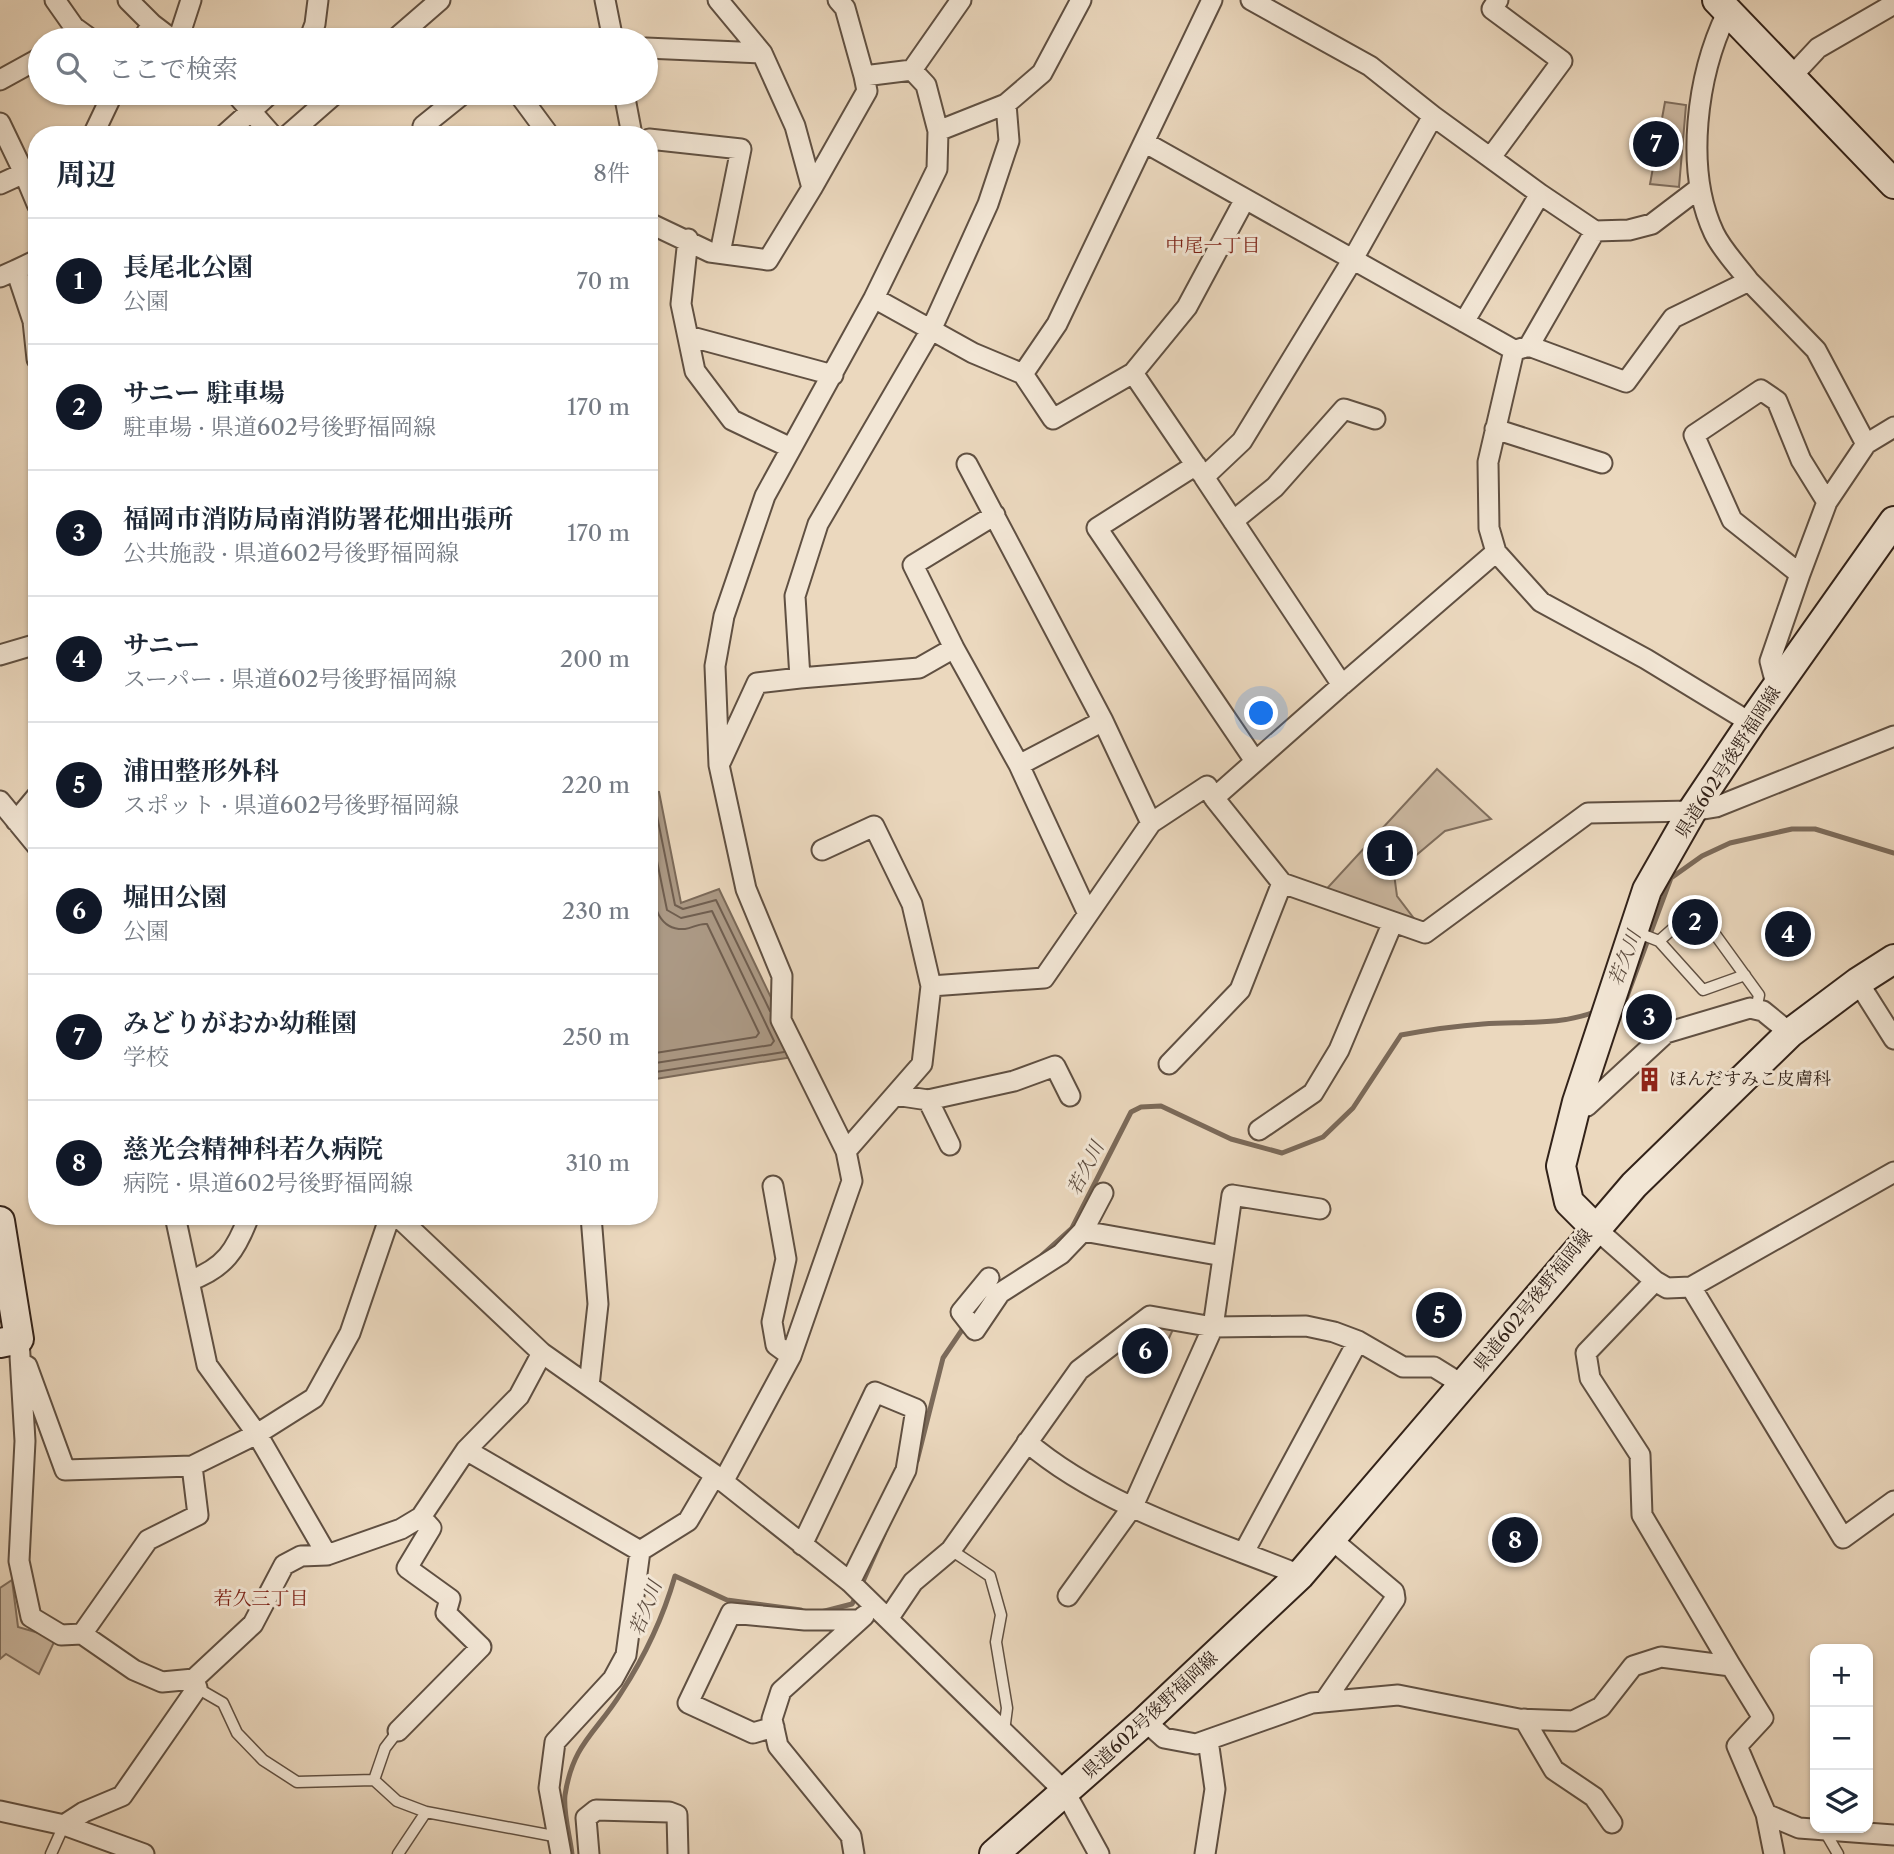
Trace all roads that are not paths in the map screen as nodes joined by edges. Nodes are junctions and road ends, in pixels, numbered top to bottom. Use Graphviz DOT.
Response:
graph roads {
  1 [pos="55,0"];
  2 [pos="128,0"];
  3 [pos="191,0"];
  4 [pos="318,0"];
  5 [pos="440,0"];
  6 [pos="605,0"];
  7 [pos="718,0"];
  8 [pos="838,0"];
  9 [pos="961,0"];
  10 [pos="1082,0"];
  11 [pos="1212,0"];
  12 [pos="1251,0"];
  13 [pos="1498,0"];
  14 [pos="1720,4"];
  15 [pos="1894,4"];
  16 [pos="65,28"];
  17 [pos="145,28"];
  18 [pos="180,28"];
  19 [pos="314,28"];
  20 [pos="408,28"];
  21 [pos="611,28"];
  22 [pos="658,49"];
  23 [pos="762,53"];
  24 [pos="28,65"];
  25 [pos="912,69"];
  26 [pos="864,76"];
  27 [pos="1790,78"];
  28 [pos="0,80"];
  29 [pos="1006,104"];
  30 [pos="107,105"];
  31 [pos="247,105"];
  32 [pos="256,105"];
  33 [pos="322,105"];
  34 [pos="451,105"];
  35 [pos="527,105"];
  36 [pos="626,105"];
  37 [pos="251,109"];
  38 [pos="1433,116"];
  39 [pos="0,123"];
  40 [pos="97,126"];
  41 [pos="233,126"];
  42 [pos="265,126"];
  43 [pos="298,126"];
  44 [pos="428,126"];
  45 [pos="542,126"];
  46 [pos="630,126"];
  47 [pos="938,131"];
  48 [pos="658,140"];
  49 [pos="1144,142"];
  50 [pos="1491,157"];
  51 [pos="24,173"];
  52 [pos="28,183"];
  53 [pos="0,184"];
  54 [pos="1894,184"];
  55 [pos="812,188"];
  56 [pos="1698,189"];
  57 [pos="1540,194"];
  58 [pos="1245,199"];
  59 [pos="658,227"];
  60 [pos="1595,231"];
  61 [pos="688,239"];
  62 [pos="720,253"];
  63 [pos="1353,259"];
  64 [pos="28,264"];
  65 [pos="8,273"];
  66 [pos="1749,281"];
  67 [pos="874,298"];
  68 [pos="28,311"];
  69 [pos="1464,322"];
  70 [pos="931,330"];
  71 [pos="688,336"];
  72 [pos="1521,348"];
  73 [pos="1133,373"];
  74 [pos="1023,374"];
  75 [pos="833,375"];
  76 [pos="1375,419"];
  77 [pos="1894,427"];
  78 [pos="1496,429"];
  79 [pos="1866,444"];
  80 [pos="791,449"];
  81 [pos="1602,463"];
  82 [pos="968,464"];
  83 [pos="1200,471"];
  84 [pos="1827,502"];
  85 [pos="995,515"];
  86 [pos="1233,521"];
  87 [pos="1894,521"];
  88 [pos="1496,552"];
  89 [pos="1800,575"];
  90 [pos="28,646"];
  91 [pos="954,648"];
  92 [pos="0,655"];
  93 [pos="800,678"];
  94 [pos="1342,685"];
  95 [pos="1777,688"];
  96 [pos="1103,721"];
  97 [pos="1751,723"];
  98 [pos="1894,736"];
  99 [pos="1255,761"];
  100 [pos="719,765"];
  101 [pos="1019,765"];
  102 [pos="1214,798"];
  103 [pos="0,801"];
  104 [pos="28,807"];
  105 [pos="1692,811"];
  106 [pos="16,821"];
  107 [pos="1151,823"];
  108 [pos="28,835"];
  109 [pos="822,850"];
  110 [pos="1282,883"];
  111 [pos="1088,914"];
  112 [pos="1393,922"];
  113 [pos="1633,930"];
  114 [pos="1658,941"];
  115 [pos="1894,959"];
  116 [pos="1745,975"];
  117 [pos="1858,982"];
  118 [pos="931,986"];
  119 [pos="1756,1010"];
  120 [pos="1790,1033"];
  121 [pos="1894,1039"];
  122 [pos="1169,1064"];
  123 [pos="895,1096"];
  124 [pos="1070,1096"];
  125 [pos="928,1100"];
  126 [pos="1577,1102"];
  127 [pos="1259,1130"];
  128 [pos="950,1145"];
  129 [pos="846,1150"];
  130 [pos="1894,1172"];
  131 [pos="773,1186"];
  132 [pos="1104,1193"];
  133 [pos="1320,1209"];
  134 [pos="0,1221"];
  135 [pos="177,1225"];
  136 [pos="246,1225"];
  137 [pos="387,1225"];
  138 [pos="407,1225"];
  139 [pos="592,1225"];
  140 [pos="1596,1229"];
  141 [pos="1083,1231"];
  142 [pos="1223,1256"];
  143 [pos="989,1278"];
  144 [pos="189,1281"];
  145 [pos="1656,1281"];
  146 [pos="1691,1287"];
  147 [pos="1213,1327"];
  148 [pos="1358,1340"];
  149 [pos="9,1341"];
  150 [pos="542,1353"];
  151 [pos="791,1356"];
  152 [pos="1463,1385"];
  153 [pos="589,1386"];
  154 [pos="257,1434"];
  155 [pos="1027,1442"];
  156 [pos="466,1450"];
  157 [pos="192,1466"];
  158 [pos="719,1479"];
  159 [pos="1894,1502"];
  160 [pos="1133,1506"];
  161 [pos="421,1517"];
  162 [pos="1331,1539"];
  163 [pos="802,1545"];
  164 [pos="951,1550"];
  165 [pos="639,1551"];
  166 [pos="1244,1552"];
  167 [pos="327,1555"];
  168 [pos="1300,1575"];
  169 [pos="1068,1595"];
  170 [pos="867,1599"];
  171 [pos="859,1620"];
  172 [pos="82,1634"];
  173 [pos="1731,1666"];
  174 [pos="195,1684"];
  175 [pos="1324,1702"];
  176 [pos="1524,1719"];
  177 [pos="1145,1721"];
  178 [pos="774,1727"];
  179 [pos="398,1731"];
  180 [pos="1004,1732"];
  181 [pos="1208,1740"];
  182 [pos="374,1780"];
  183 [pos="1065,1793"];
  184 [pos="0,1811"];
  185 [pos="426,1812"];
  186 [pos="1766,1814"];
  187 [pos="1612,1823"];
  188 [pos="64,1825"];
  189 [pos="1810,1828"];
  190 [pos="1826,1833"];
  191 [pos="1871,1833"];
  192 [pos="1894,1835"];
  193 [pos="560,1846"];
  194 [pos="51,1854"];
  195 [pos="144,1854"];
  196 [pos="398,1854"];
  197 [pos="589,1854"];
  198 [pos="678,1854"];
  199 [pos="854,1854"];
  200 [pos="994,1854"];
  201 [pos="1099,1854"];
  202 [pos="1205,1854"];
  203 [pos="1773,1854"];
  204 [pos="1838,1854"];
  1 -- 16 [label="street"];
  2 -- 17 [label="street"];
  3 -- 18 [label="street"];
  4 -- 19 [label="street"];
  5 -- 20 [label="street"];
  6 -- 21 [label="street"];
  7 -- 23 [label="street"];
  8 -- 26 [label="street"];
  9 -- 25 [label="street"];
  10 -- 29 [label="street"];
  11 -- 49 [label="street"];
  12 -- 38 [label="street"];
  13 -- 50 [label="street"];
  14 -- 27 [label="main road"];
  14 -- 56 [label="street"];
  15 -- 27 [label="street"];
  22 -- 23 [label="street"];
  23 -- 55 [label="street"];
  24 -- 28 [label="street"];
  25 -- 26 [label="street"];
  25 -- 47 [label="street"];
  26 -- 55 [label="street"];
  27 -- 54 [label="main road"];
  29 -- 47 [label="street"];
  29 -- 70 [label="street"];
  30 -- 40 [label="street"];
  31 -- 37 [label="street"];
  32 -- 37 [label="street"];
  33 -- 43 [label="street"];
  34 -- 44 [label="street"];
  35 -- 45 [label="street"];
  36 -- 46 [label="street"];
  37 -- 41 [label="street"];
  37 -- 42 [label="street"];
  38 -- 50 [label="street"];
  38 -- 63 [label="street"];
  39 -- 51 [label="street"];
  47 -- 67 [label="street"];
  48 -- 62 [label="street"];
  49 -- 58 [label="street"];
  49 -- 74 [label="street"];
  50 -- 57 [label="street"];
  51 -- 52 [label="street"];
  51 -- 53 [label="street"];
  55 -- 62 [label="street"];
  56 -- 60 [label="street"];
  56 -- 66 [label="street"];
  57 -- 60 [label="street"];
  57 -- 69 [label="street"];
  58 -- 63 [label="street"];
  58 -- 73 [label="street"];
  59 -- 61 [label="street"];
  60 -- 72 [label="street"];
  61 -- 62 [label="street"];
  61 -- 71 [label="street"];
  63 -- 69 [label="street"];
  63 -- 83 [label="street"];
  64 -- 65 [label="street"];
  65 -- 68 [label="street"];
  66 -- 72 [label="street"];
  66 -- 79 [label="street"];
  67 -- 70 [label="street"];
  67 -- 75 [label="street"];
  69 -- 72 [label="street"];
  70 -- 74 [label="street"];
  70 -- 93 [label="street"];
  71 -- 75 [label="street"];
  71 -- 80 [label="street"];
  72 -- 78 [label="street"];
  73 -- 74 [label="street"];
  73 -- 83 [label="street"];
  75 -- 80 [label="street"];
  76 -- 86 [label="street"];
  77 -- 79 [label="street"];
  78 -- 81 [label="street"];
  78 -- 88 [label="street"];
  79 -- 84 [label="street"];
  80 -- 100 [label="street"];
  82 -- 85 [label="street"];
  83 -- 86 [label="street"];
  83 -- 99 [label="street"];
  84 -- 89 [label="street"];
  84 -- 89 [label="street"];
  85 -- 91 [label="street"];
  85 -- 96 [label="street"];
  86 -- 94 [label="street"];
  87 -- 95 [label="main road, 県道602号後野福岡線"];
  88 -- 94 [label="street"];
  88 -- 97 [label="street"];
  89 -- 95 [label="street"];
  90 -- 92 [label="street"];
  91 -- 93 [label="street"];
  91 -- 101 [label="street"];
  93 -- 100 [label="street"];
  94 -- 99 [label="street"];
  95 -- 97 [label="main road, 県道602号後野福岡線"];
  96 -- 101 [label="street"];
  96 -- 107 [label="street"];
  97 -- 105 [label="main road, 県道602号後野福岡線"];
  98 -- 105 [label="street"];
  99 -- 102 [label="street"];
  100 -- 129 [label="street"];
  101 -- 111 [label="street"];
  102 -- 107 [label="street"];
  102 -- 110 [label="street"];
  103 -- 106 [label="street"];
  104 -- 106 [label="street"];
  105 -- 112 [label="street"];
  105 -- 113 [label="main road, 県道602号後野福岡線"];
  106 -- 108 [label="street"];
  107 -- 111 [label="street"];
  109 -- 118 [label="street"];
  110 -- 112 [label="street"];
  110 -- 122 [label="street"];
  111 -- 118 [label="street"];
  112 -- 127 [label="street"];
  113 -- 114 [label="lane"];
  113 -- 126 [label="main road, 県道602号後野福岡線"];
  114 -- 116 [label="lane"];
  114 -- 116 [label="lane"];
  115 -- 117 [label="main road"];
  116 -- 119 [label="lane"];
  117 -- 120 [label="main road"];
  117 -- 121 [label="street"];
  118 -- 123 [label="street"];
  119 -- 120 [label="street"];
  119 -- 126 [label="street"];
  120 -- 140 [label="main road"];
  123 -- 125 [label="street"];
  123 -- 129 [label="street"];
  124 -- 125 [label="street"];
  125 -- 128 [label="street"];
  126 -- 140 [label="main road, 県道602号後野福岡線"];
  129 -- 151 [label="street"];
  130 -- 146 [label="street"];
  131 -- 151 [label="street"];
  132 -- 141 [label="street"];
  133 -- 142 [label="street"];
  134 -- 149 [label="main road"];
  135 -- 144 [label="street"];
  136 -- 144 [label="street"];
  137 -- 154 [label="street"];
  138 -- 150 [label="street"];
  139 -- 153 [label="street"];
  140 -- 145 [label="street"];
  140 -- 152 [label="main road, 県道602号後野福岡線"];
  141 -- 142 [label="street"];
  141 -- 143 [label="street"];
  142 -- 147 [label="street"];
  144 -- 154 [label="street"];
  145 -- 146 [label="street"];
  145 -- 173 [label="street"];
  146 -- 159 [label="street"];
  147 -- 148 [label="street"];
  147 -- 155 [label="street"];
  147 -- 160 [label="street"];
  148 -- 152 [label="street"];
  148 -- 166 [label="street"];
  149 -- 157 [label="street"];
  149 -- 172 [label="street"];
  150 -- 153 [label="street"];
  150 -- 156 [label="street"];
  151 -- 158 [label="street"];
  152 -- 162 [label="main road, 県道602号後野福岡線"];
  153 -- 158 [label="street"];
  154 -- 157 [label="street"];
  154 -- 167 [label="street"];
  155 -- 160 [label="street"];
  155 -- 164 [label="street"];
  156 -- 161 [label="street"];
  156 -- 165 [label="street"];
  157 -- 172 [label="street"];
  158 -- 163 [label="street"];
  158 -- 165 [label="street"];
  160 -- 166 [label="street"];
  160 -- 169 [label="street"];
  161 -- 167 [label="street"];
  161 -- 179 [label="street"];
  162 -- 168 [label="main road, 県道602号後野福岡線"];
  162 -- 175 [label="street"];
  163 -- 170 [label="street"];
  163 -- 170 [label="street"];
  164 -- 170 [label="street"];
  164 -- 180 [label="lane"];
  165 -- 193 [label="street"];
  166 -- 168 [label="street"];
  167 -- 174 [label="street"];
  168 -- 177 [label="main road, 県道602号後野福岡線"];
  170 -- 171 [label="street"];
  170 -- 180 [label="street"];
  171 -- 178 [label="street"];
  171 -- 178 [label="street"];
  172 -- 174 [label="street"];
  173 -- 176 [label="street"];
  173 -- 186 [label="street"];
  174 -- 182 [label="lane"];
  174 -- 188 [label="street"];
  175 -- 176 [label="street"];
  175 -- 181 [label="street"];
  176 -- 187 [label="street"];
  177 -- 181 [label="street"];
  177 -- 183 [label="main road, 県道602号後野福岡線"];
  178 -- 199 [label="street"];
  179 -- 182 [label="lane"];
  180 -- 183 [label="street"];
  181 -- 202 [label="street"];
  182 -- 185 [label="lane"];
  183 -- 200 [label="main road, 県道602号後野福岡線"];
  183 -- 201 [label="street"];
  184 -- 188 [label="street"];
  185 -- 193 [label="lane"];
  185 -- 196 [label="lane"];
  186 -- 189 [label="street"];
  186 -- 203 [label="street"];
  188 -- 194 [label="lane"];
  188 -- 195 [label="street"];
  190 -- 204 [label="lane"];
  191 -- 192 [label="street"];
  197 -- 198 [label="street"];
}
